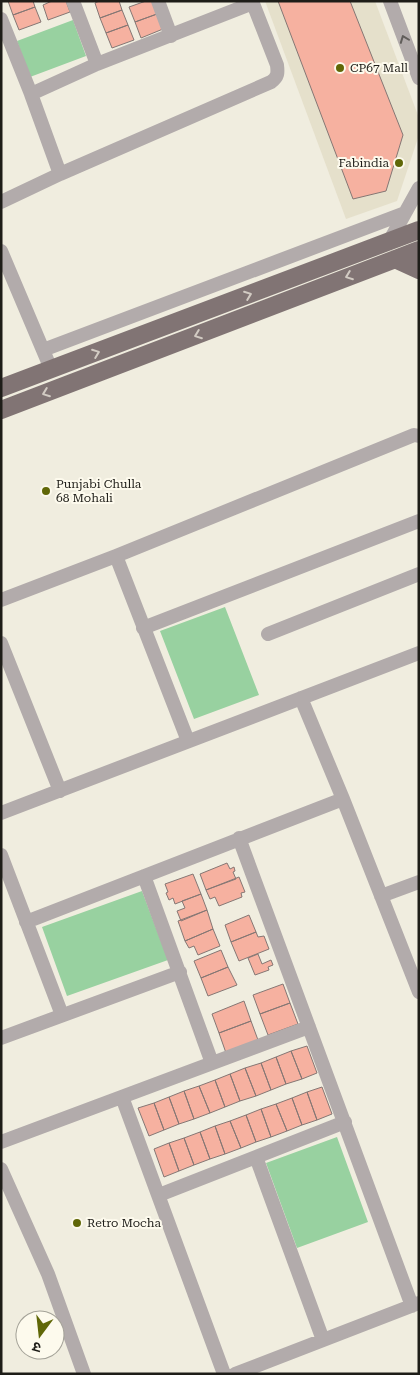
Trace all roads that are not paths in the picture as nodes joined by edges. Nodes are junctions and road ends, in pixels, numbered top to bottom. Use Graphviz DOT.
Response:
graph roads {
  1 [pos="73,1"];
  2 [pos="158,1"];
  3 [pos="390,1"];
  4 [pos="252,2"];
  5 [pos="1,19"];
  6 [pos="171,36"];
  7 [pos="97,64"];
  8 [pos="419,78"];
  9 [pos="31,94"];
  10 [pos="60,174"];
  11 [pos="419,188"];
  12 [pos="1,202"];
  13 [pos="405,213"];
  14 [pos="419,230"];
  15 [pos="389,242"];
  16 [pos="419,250"];
  17 [pos="1,251"];
  18 [pos="395,259"];
  19 [pos="419,270"];
  20 [pos="43,350"];
  21 [pos="51,370"];
  22 [pos="1,388"];
  23 [pos="1,410"];
  24 [pos="419,436"];
  25 [pos="419,521"];
  26 [pos="116,556"];
  27 [pos="419,574"];
  28 [pos="1,600"];
  29 [pos="143,628"];
  30 [pos="268,634"];
  31 [pos="1,643"];
  32 [pos="419,653"];
  33 [pos="301,698"];
  34 [pos="188,741"];
  35 [pos="60,791"];
  36 [pos="343,799"];
  37 [pos="1,813"];
  38 [pos="239,838"];
  39 [pos="1,855"];
  40 [pos="144,876"];
  41 [pos="419,882"];
  42 [pos="381,896"];
  43 [pos="26,922"];
  44 [pos="180,972"];
  45 [pos="419,992"];
  46 [pos="62,1015"];
  47 [pos="309,1026"];
  48 [pos="1,1038"];
  49 [pos="212,1063"];
  50 [pos="122,1097"];
  51 [pos="345,1122"];
  52 [pos="1,1142"];
  53 [pos="256,1157"];
  54 [pos="1,1169"];
  55 [pos="159,1195"];
  56 [pos="415,1304"];
  57 [pos="323,1340"];
  58 [pos="84,1374"];
  59 [pos="224,1374"];
  60 [pos="235,1374"];
  1 -- 7 [label="street"];
  2 -- 6 [label="street"];
  8 -- 3 [label="street, one-way"];
  4 -- 6 [label="street"];
  4 -- 10 [label="street"];
  5 -- 9 [label="street"];
  6 -- 7 [label="street"];
  7 -- 9 [label="street"];
  9 -- 10 [label="street"];
  10 -- 12 [label="street"];
  11 -- 13 [label="street"];
  13 -- 15 [label="street"];
  13 -- 20 [label="street"];
  14 -- 15 [label="main road"];
  21 -- 15 [label="main road, one-way"];
  16 -- 18 [label="main road"];
  17 -- 20 [label="street"];
  18 -- 19 [label="main road"];
  18 -- 23 [label="main road, one-way"];
  20 -- 21 [label="street"];
  21 -- 22 [label="main road"];
  24 -- 26 [label="street"];
  25 -- 29 [label="street"];
  26 -- 28 [label="street"];
  26 -- 29 [label="street"];
  27 -- 30 [label="street"];
  29 -- 34 [label="street"];
  31 -- 35 [label="street"];
  32 -- 33 [label="street"];
  33 -- 34 [label="street"];
  33 -- 36 [label="street"];
  34 -- 35 [label="street"];
  35 -- 37 [label="street"];
  36 -- 38 [label="street"];
  36 -- 42 [label="street"];
  38 -- 40 [label="street"];
  38 -- 47 [label="street"];
  39 -- 43 [label="street"];
  40 -- 43 [label="street"];
  40 -- 44 [label="street"];
  41 -- 42 [label="street"];
  42 -- 45 [label="street"];
  43 -- 46 [label="street"];
  44 -- 46 [label="street"];
  44 -- 49 [label="street"];
  46 -- 48 [label="street"];
  47 -- 49 [label="street"];
  47 -- 51 [label="street"];
  49 -- 50 [label="street"];
  50 -- 52 [label="street"];
  50 -- 55 [label="street"];
  51 -- 53 [label="street"];
  51 -- 56 [label="street"];
  53 -- 55 [label="street"];
  53 -- 57 [label="street"];
  54 -- 58 [label="street"];
  55 -- 59 [label="street"];
  56 -- 57 [label="street"];
  57 -- 60 [label="street"];
}
